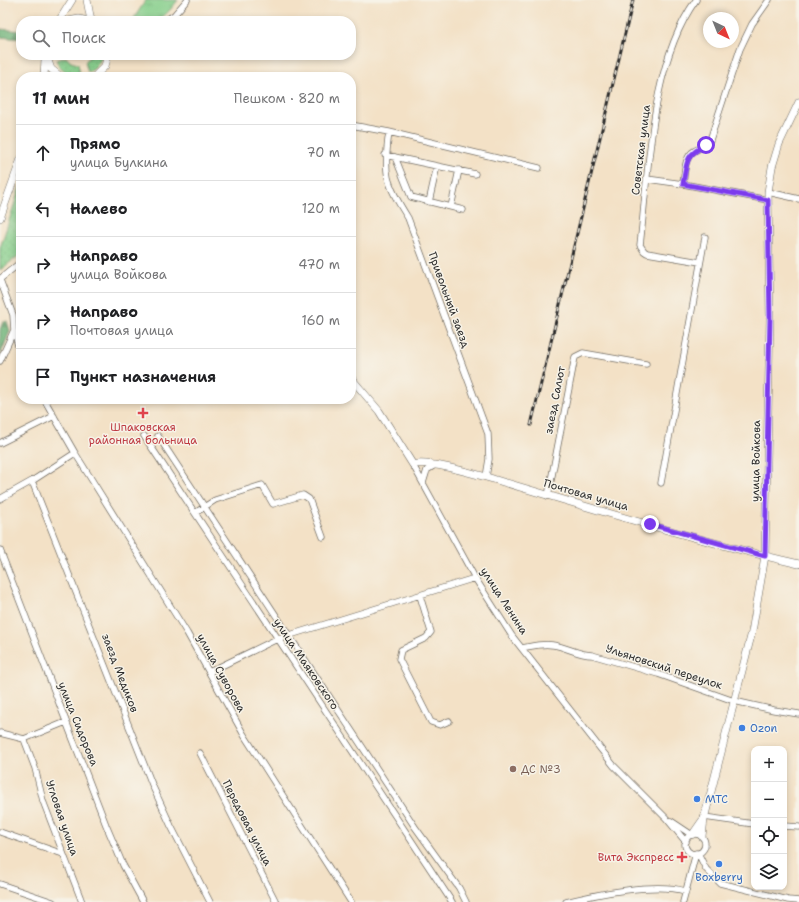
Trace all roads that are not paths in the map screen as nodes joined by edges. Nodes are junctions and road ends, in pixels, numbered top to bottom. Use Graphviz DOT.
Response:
graph roads {
  1 [pos="72,0"];
  2 [pos="87,0"];
  3 [pos="187,0"];
  4 [pos="696,0"];
  5 [pos="769,0"];
  6 [pos="62,16"];
  7 [pos="90,16"];
  8 [pos="172,16"];
  9 [pos="46,60"];
  10 [pos="48,60"];
  11 [pos="107,60"];
  12 [pos="105,66"];
  13 [pos="44,72"];
  14 [pos="55,72"];
  15 [pos="99,72"];
  16 [pos="104,72"];
  17 [pos="799,102"];
  18 [pos="356,126"];
  19 [pos="389,132"];
  20 [pos="385,155"];
  21 [pos="395,157"];
  22 [pos="437,166"];
  23 [pos="539,168"];
  24 [pos="459,170"];
  25 [pos="16,173"];
  26 [pos="475,174"];
  27 [pos="648,179"];
  28 [pos="683,184"];
  29 [pos="768,192"];
  30 [pos="799,199"];
  31 [pos="768,200"];
  32 [pos="429,202"];
  33 [pos="451,207"];
  34 [pos="463,210"];
  35 [pos="0,218"];
  36 [pos="705,237"];
  37 [pos="700,262"];
  38 [pos="16,266"];
  39 [pos="0,279"];
  40 [pos="14,330"];
  41 [pos="16,338"];
  42 [pos="0,361"];
  43 [pos="646,364"];
  44 [pos="356,384"];
  45 [pos="47,404"];
  46 [pos="54,416"];
  47 [pos="144,436"];
  48 [pos="158,436"];
  49 [pos="0,443"];
  50 [pos="75,453"];
  51 [pos="413,465"];
  52 [pos="436,465"];
  53 [pos="486,477"];
  54 [pos="32,481"];
  55 [pos="423,483"];
  56 [pos="661,483"];
  57 [pos="548,496"];
  58 [pos="0,499"];
  59 [pos="205,506"];
  60 [pos="195,513"];
  61 [pos="324,537"];
  62 [pos="0,550"];
  63 [pos="765,556"];
  64 [pos="799,564"];
  65 [pos="475,578"];
  66 [pos="420,596"];
  67 [pos="290,635"];
  68 [pos="277,639"];
  69 [pos="522,648"];
  70 [pos="209,672"];
  71 [pos="734,701"];
  72 [pos="799,714"];
  73 [pos="449,721"];
  74 [pos="66,722"];
  75 [pos="0,733"];
  76 [pos="24,739"];
  77 [pos="200,753"];
  78 [pos="666,818"];
  79 [pos="704,818"];
  80 [pos="751,824"];
  81 [pos="787,826"];
  82 [pos="799,826"];
  83 [pos="0,832"];
  84 [pos="692,834"];
  85 [pos="702,836"];
  86 [pos="686,842"];
  87 [pos="689,851"];
  88 [pos="697,853"];
  89 [pos="63,854"];
  90 [pos="692,869"];
  91 [pos="0,884"];
  92 [pos="685,891"];
  93 [pos="799,900"];
  94 [pos="53,902"];
  95 [pos="82,902"];
  96 [pos="143,902"];
  97 [pos="210,902"];
  98 [pos="276,902"];
  99 [pos="351,902"];
  100 [pos="452,902"];
  101 [pos="466,902"];
  102 [pos="566,902"];
  103 [pos="683,902"];
  1 -- 6 [label="main road"];
  2 -- 7 [label="main road"];
  3 -- 8 [label="street"];
  4 -- 27 [label="street, Советская улица"];
  5 -- 28 [label="street"];
  9 -- 13 [label="main road"];
  10 -- 14 [label="main road"];
  11 -- 12 [label="main road"];
  12 -- 15 [label="main road"];
  12 -- 16 [label="main road"];
  17 -- 29 [label="main road, улица Войкова"];
  18 -- 19 [label="street"];
  19 -- 20 [label="street, Привольный заезд"];
  19 -- 23 [label="street"];
  20 -- 21 [label="street"];
  20 -- 53 [label="street, Привольный заезд"];
  21 -- 22 [label="street"];
  21 -- 32 [label="street"];
  22 -- 24 [label="street"];
  22 -- 32 [label="street"];
  24 -- 26 [label="street"];
  24 -- 33 [label="street"];
  25 -- 35 [label="main road"];
  27 -- 28 [label="street"];
  27 -- 37 [label="street, Советская улица"];
  28 -- 31 [label="street"];
  29 -- 30 [label="street"];
  29 -- 31 [label="main road, улица Войкова"];
  31 -- 63 [label="main road, улица Войкова"];
  32 -- 33 [label="street"];
  33 -- 34 [label="street"];
  36 -- 37 [label="street"];
  37 -- 56 [label="street"];
  38 -- 39 [label="street"];
  39 -- 40 [label="street"];
  40 -- 41 [label="street"];
  40 -- 42 [label="street"];
  43 -- 57 [label="street, заезд Салют"];
  44 -- 51 [label="main road, улица Ленина"];
  45 -- 46 [label="street, улица Суворова"];
  46 -- 49 [label="street"];
  46 -- 50 [label="street, улица Суворова"];
  47 -- 60 [label="street, улица Маяковского"];
  48 -- 59 [label="street, улица Маяковского"];
  50 -- 54 [label="street"];
  50 -- 70 [label="street, улица Суворова"];
  51 -- 52 [label="main road, Почтовая улица"];
  51 -- 55 [label="street, улица Ленина"];
  52 -- 53 [label="main road, Почтовая улица"];
  52 -- 55 [label="street"];
  53 -- 57 [label="main road, Почтовая улица"];
  54 -- 58 [label="street"];
  54 -- 97 [label="street, заезд Медиков"];
  55 -- 65 [label="street, улица Ленина"];
  57 -- 63 [label="main road, Почтовая улица"];
  59 -- 60 [label="street"];
  59 -- 61 [label="street"];
  59 -- 67 [label="street, улица Маяковского"];
  60 -- 68 [label="street, улица Маяковского"];
  62 -- 74 [label="street, улица Сидорова"];
  63 -- 64 [label="main road, Почтовая улица"];
  63 -- 71 [label="main road, улица Войкова"];
  65 -- 66 [label="street"];
  65 -- 69 [label="street, улица Ленина"];
  66 -- 67 [label="street"];
  66 -- 73 [label="street"];
  67 -- 68 [label="street"];
  67 -- 101 [label="street, улица Маяковского"];
  68 -- 70 [label="street"];
  68 -- 100 [label="street, улица Маяковского"];
  69 -- 71 [label="street, Ульяновский переулок"];
  69 -- 78 [label="street, улица Ленина"];
  70 -- 99 [label="street, улица Суворова"];
  71 -- 72 [label="street, Ульяновский переулок"];
  71 -- 79 [label="main road, улица Войкова"];
  74 -- 76 [label="street"];
  74 -- 96 [label="street, улица Сидорова"];
  75 -- 76 [label="street"];
  76 -- 89 [label="street, Угловая улица"];
  77 -- 98 [label="street, Передовая улица"];
  78 -- 84 [label="street, улица Ленина"];
  78 -- 86 [label="street, улица Ленина"];
  79 -- 80 [label="street"];
  79 -- 84 [label="main road, улица Войкова"];
  79 -- 85 [label="main road, улица Войкова"];
  81 -- 82 [label="street"];
  83 -- 89 [label="street"];
  84 -- 85 [label="street"];
  84 -- 86 [label="street"];
  85 -- 88 [label="street"];
  86 -- 87 [label="street"];
  87 -- 88 [label="street"];
  87 -- 90 [label="street"];
  88 -- 90 [label="street"];
  88 -- 93 [label="street"];
  89 -- 95 [label="street, Угловая улица"];
  90 -- 92 [label="street"];
  91 -- 94 [label="street"];
  92 -- 102 [label="street"];
  92 -- 103 [label="street"];
}
